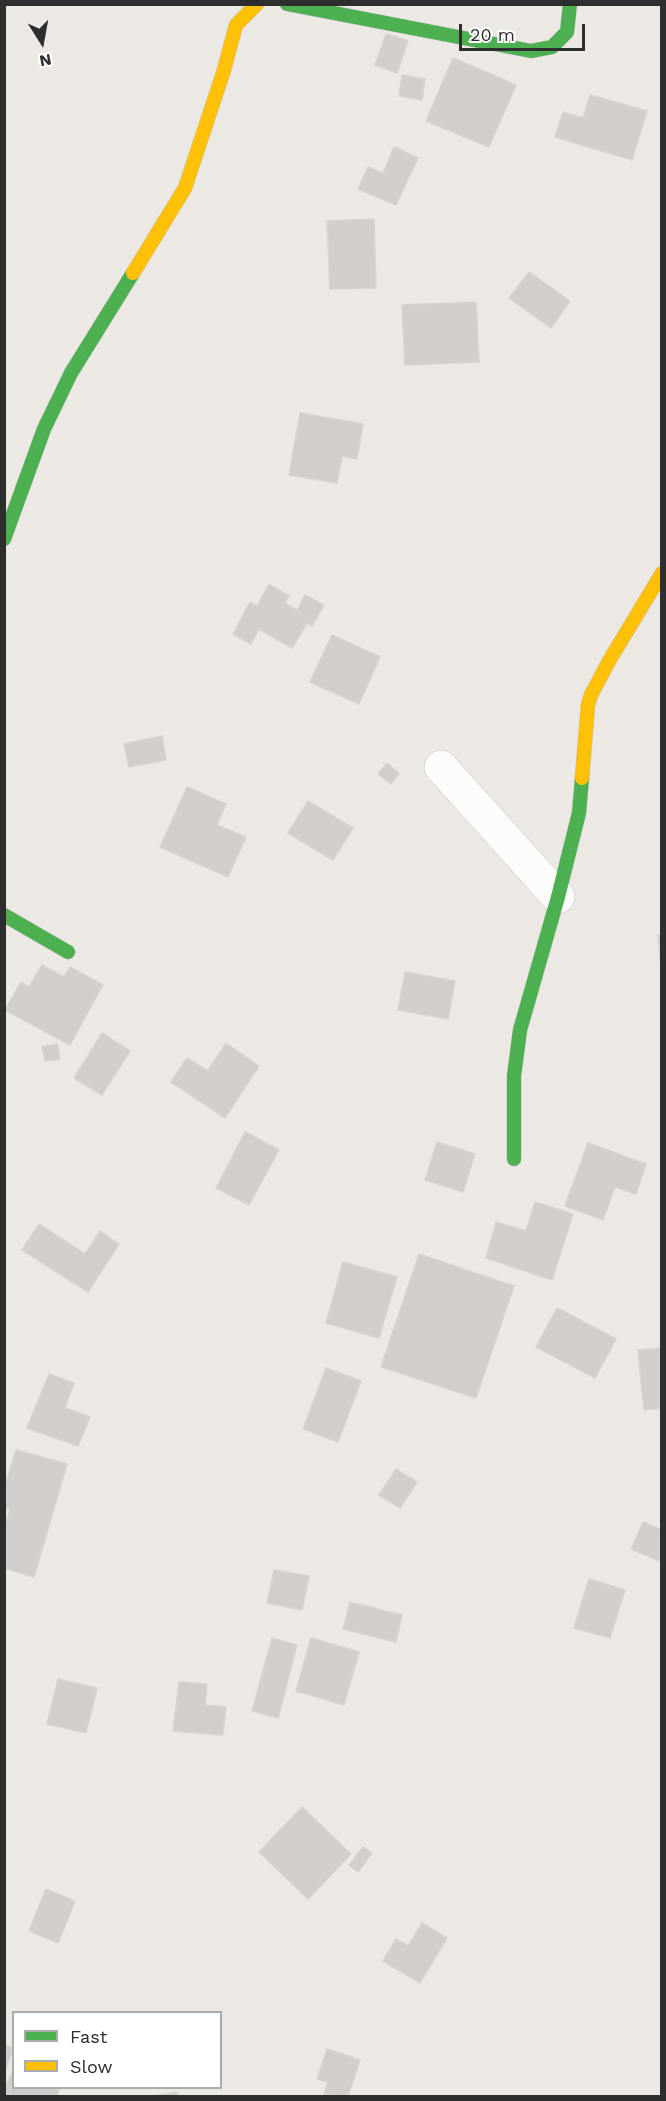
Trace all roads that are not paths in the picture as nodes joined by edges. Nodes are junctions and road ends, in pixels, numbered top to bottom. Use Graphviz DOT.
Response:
graph roads {
  1 [pos="257,4"];
  2 [pos="287,4"];
  3 [pos="570,4"];
  4 [pos="4,539"];
  5 [pos="662,573"];
  6 [pos="441,767"];
  7 [pos="558,897"];
  8 [pos="4,915"];
  9 [pos="68,952"];
  10 [pos="514,1159"];
  1 -- 4 [label="street"];
  2 -- 3 [label="street"];
  5 -- 7 [label="street"];
  6 -- 7 [label="street"];
  7 -- 10 [label="street"];
  8 -- 9 [label="street"];
}
